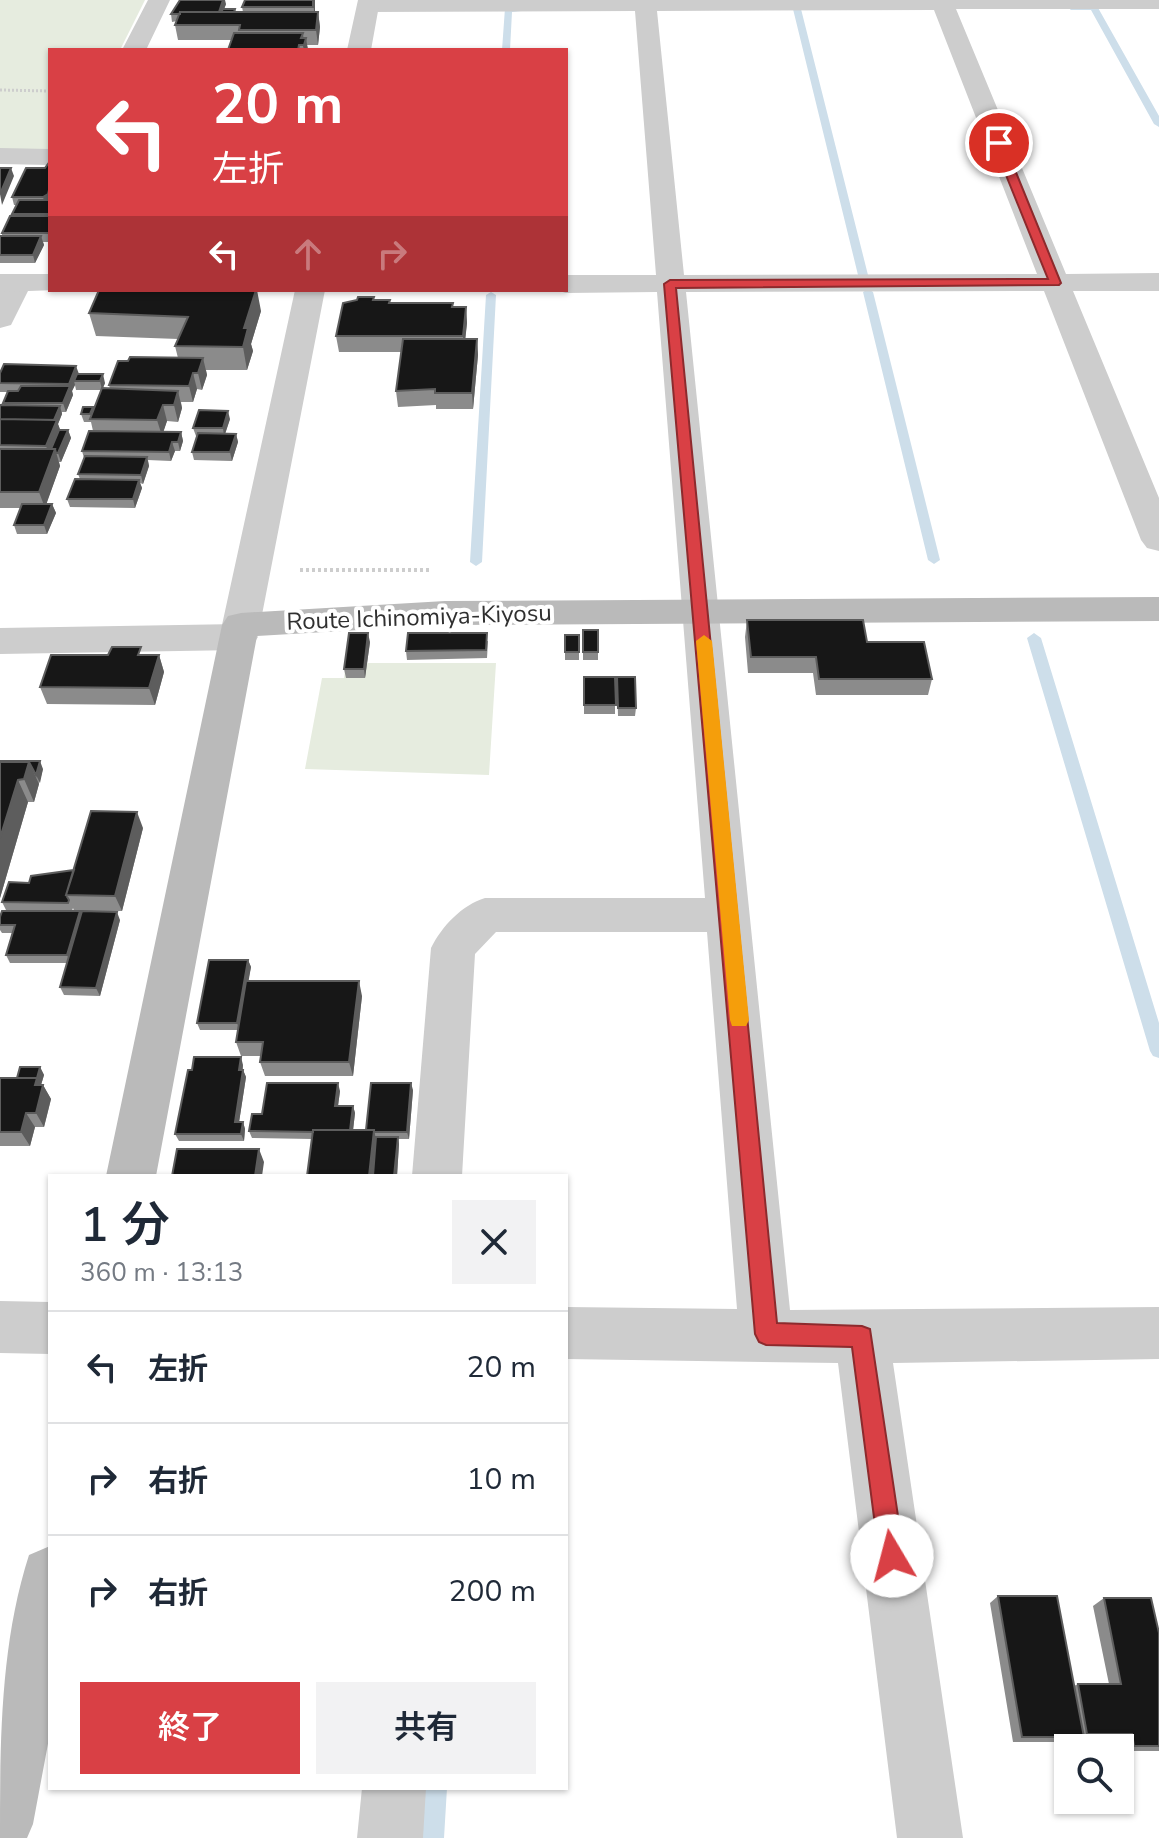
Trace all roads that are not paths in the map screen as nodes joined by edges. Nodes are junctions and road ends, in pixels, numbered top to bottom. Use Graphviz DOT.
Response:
graph roads {
  1 [pos="159,0"];
  2 [pos="942,1"];
  3 [pos="645,2"];
  4 [pos="1159,2"];
  5 [pos="369,3"];
  6 [pos="135,48"];
  7 [pos="359,48"];
  8 [pos="0,156"];
  9 [pos="48,157"];
  10 [pos="1159,282"];
  11 [pos="9,283"];
  12 [pos="48,283"];
  13 [pos="1055,283"];
  14 [pos="568,284"];
  15 [pos="670,284"];
  16 [pos="310,292"];
  17 [pos="0,319"];
  18 [pos="1159,540"];
  19 [pos="1159,609"];
  20 [pos="701,610"];
  21 [pos="240,631"];
  22 [pos="0,641"];
  23 [pos="730,915"];
  24 [pos="131,1174"];
  25 [pos="437,1174"];
  26 [pos="0,1327"];
  27 [pos="48,1328"];
  28 [pos="568,1333"];
  29 [pos="1159,1333"];
  30 [pos="766,1334"];
  31 [pos="862,1337"];
  32 [pos="48,1586"];
  33 [pos="394,1790"];
  34 [pos="0,1824"];
  35 [pos="390,1838"];
  36 [pos="930,1838"];
  1 -- 6 [label="street"];
  2 -- 3 [label="street"];
  2 -- 4 [label="street"];
  2 -- 13 [label="street"];
  3 -- 5 [label="street"];
  3 -- 15 [label="street"];
  5 -- 7 [label="street"];
  8 -- 9 [label="street"];
  10 -- 13 [label="street"];
  11 -- 12 [label="street"];
  11 -- 17 [label="street"];
  13 -- 15 [label="street"];
  13 -- 18 [label="street"];
  14 -- 15 [label="street"];
  15 -- 20 [label="street"];
  16 -- 21 [label="street"];
  19 -- 20 [label="main road, Route Ichinomiya-Kiyosu"];
  20 -- 21 [label="main road, Route Ichinomiya-Kiyosu"];
  20 -- 23 [label="street"];
  21 -- 22 [label="street"];
  21 -- 24 [label="main road"];
  23 -- 25 [label="street"];
  23 -- 30 [label="street"];
  26 -- 27 [label="street"];
  28 -- 30 [label="street"];
  29 -- 31 [label="street"];
  30 -- 31 [label="street"];
  31 -- 36 [label="street"];
  32 -- 34 [label="main road"];
  33 -- 35 [label="street"];
}
